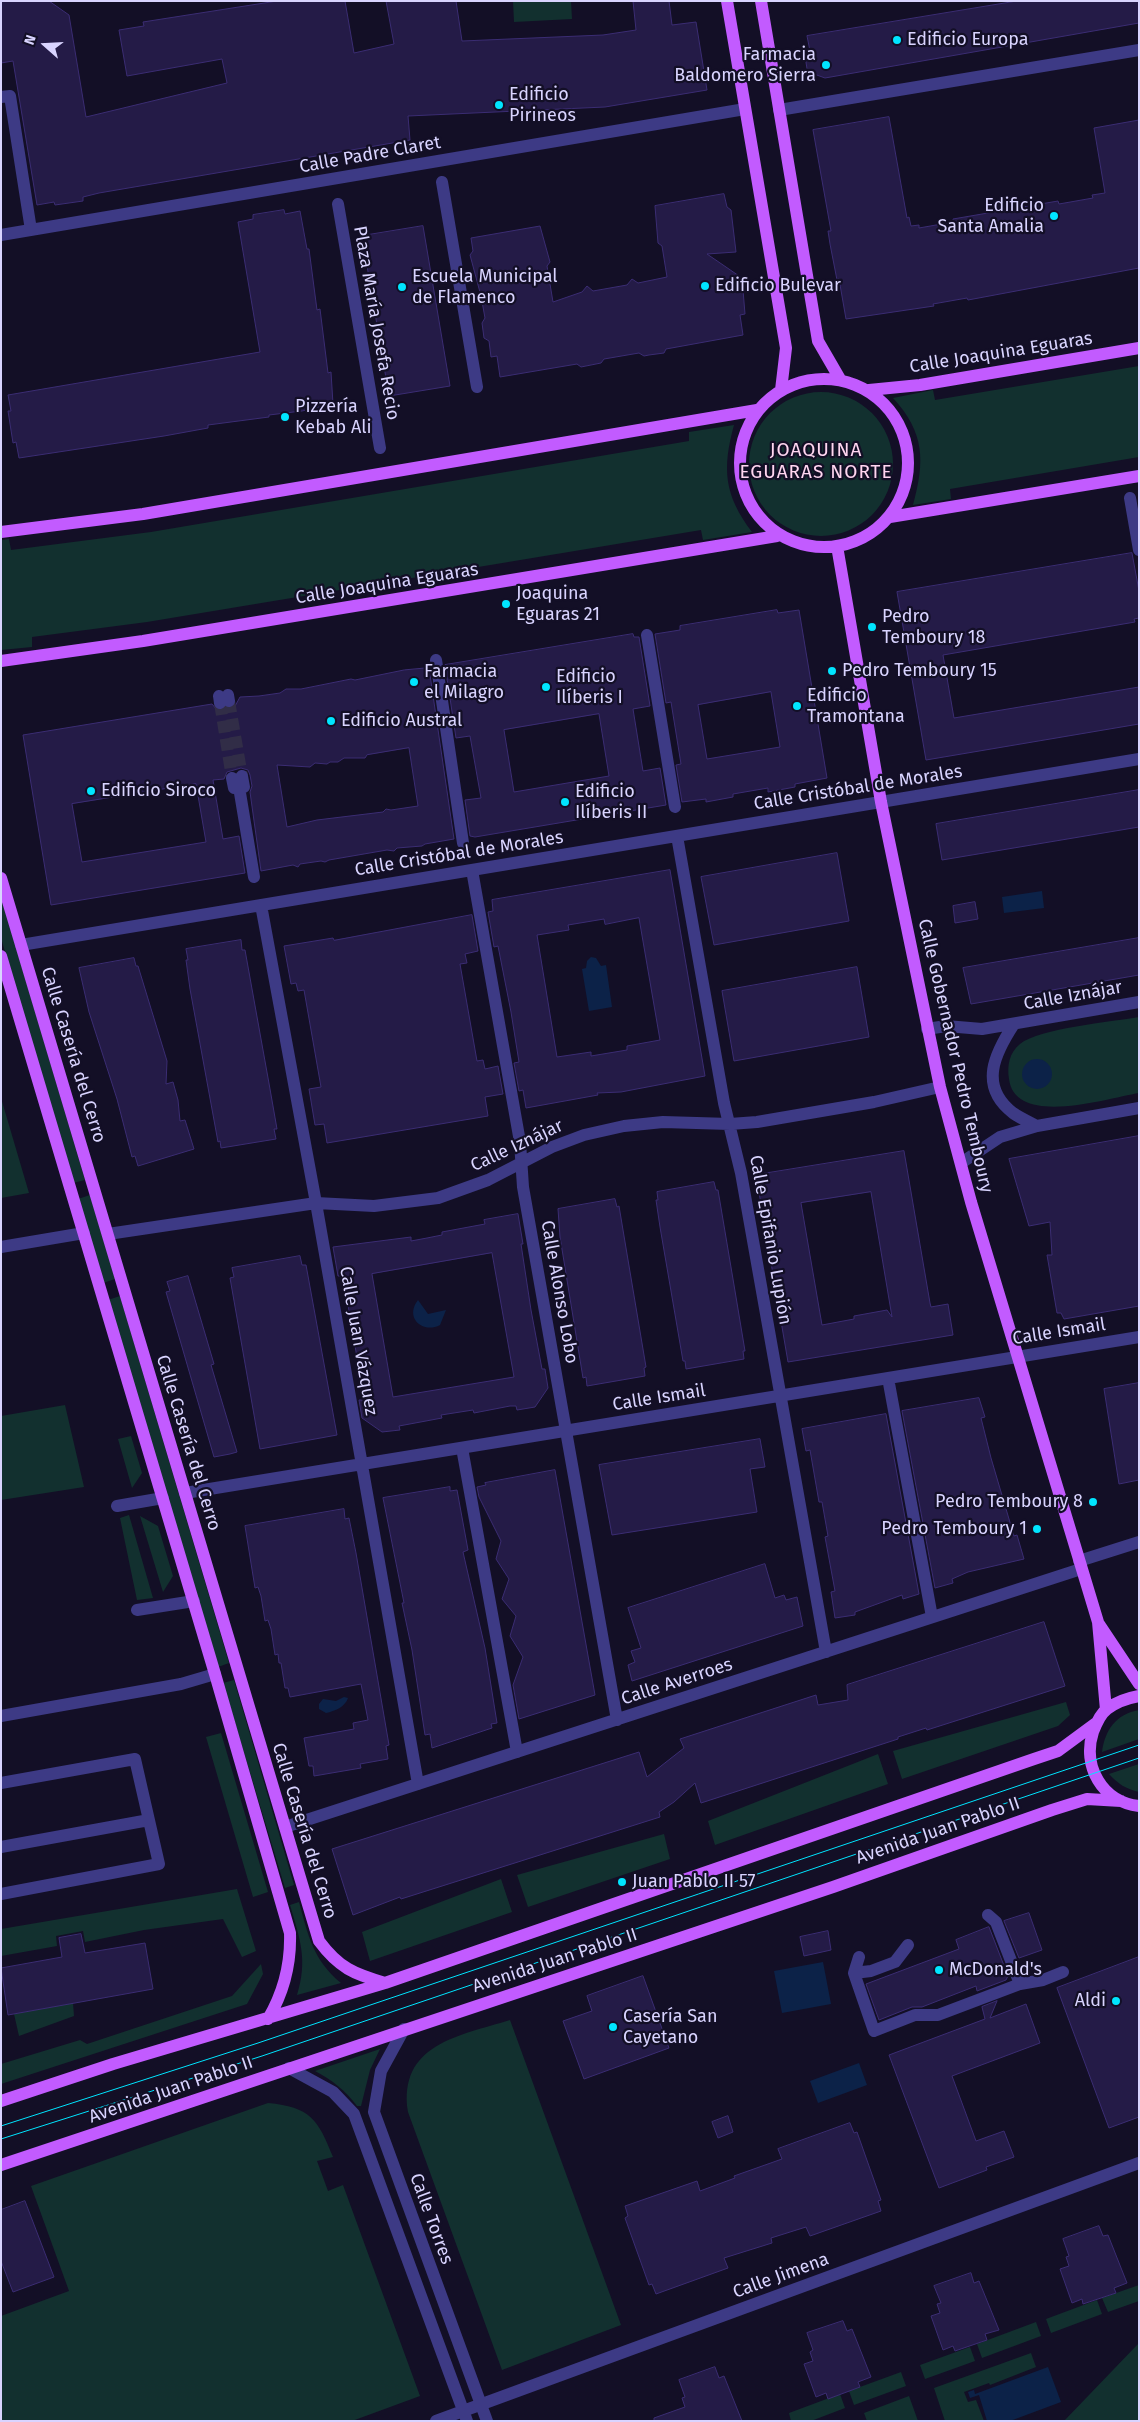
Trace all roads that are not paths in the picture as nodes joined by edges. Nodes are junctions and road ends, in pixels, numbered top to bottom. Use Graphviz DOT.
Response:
graph roads {
  1 [pos="727,1"];
  2 [pos="761,1"];
  3 [pos="1139,50"];
  4 [pos="1,98"];
  5 [pos="745,109"];
  6 [pos="779,110"];
  7 [pos="442,182"];
  8 [pos="338,204"];
  9 [pos="31,230"];
  10 [pos="1,234"];
  11 [pos="1139,348"];
  12 [pos="840,379"];
  13 [pos="477,387"];
  14 [pos="781,390"];
  15 [pos="869,390"];
  16 [pos="757,410"];
  17 [pos="380,448"];
  18 [pos="1139,476"];
  19 [pos="1130,498"];
  20 [pos="890,517"];
  21 [pos="1,532"];
  22 [pos="778,536"];
  23 [pos="837,546"];
  24 [pos="1139,550"];
  25 [pos="647,635"];
  26 [pos="436,660"];
  27 [pos="1,661"];
  28 [pos="1139,759"];
  29 [pos="238,780"];
  30 [pos="881,802"];
  31 [pos="675,807"];
  32 [pos="677,836"];
  33 [pos="463,843"];
  34 [pos="472,870"];
  35 [pos="1,878"];
  36 [pos="254,878"];
  37 [pos="261,905"];
  38 [pos="21,945"];
  39 [pos="1,956"];
  40 [pos="1139,1002"];
  41 [pos="1014,1024"];
  42 [pos="928,1029"];
  43 [pos="940,1087"];
  44 [pos="1139,1108"];
  45 [pos="730,1124"];
  46 [pos="1036,1126"];
  47 [pos="521,1163"];
  48 [pos="961,1163"];
  49 [pos="316,1203"];
  50 [pos="84,1234"];
  51 [pos="108,1234"];
  52 [pos="1,1247"];
  53 [pos="1139,1338"];
  54 [pos="1018,1356"];
  55 [pos="888,1378"];
  56 [pos="781,1396"];
  57 [pos="566,1431"];
  58 [pos="462,1448"];
  59 [pos="361,1465"];
  60 [pos="185,1493"];
  61 [pos="163,1498"];
  62 [pos="117,1506"];
  63 [pos="1139,1542"];
  64 [pos="1080,1565"];
  65 [pos="194,1601"];
  66 [pos="137,1610"];
  67 [pos="932,1618"];
  68 [pos="1098,1622"];
  69 [pos="826,1652"];
  70 [pos="215,1674"];
  71 [pos="1139,1684"];
  72 [pos="1139,1696"];
  73 [pos="1106,1710"];
  74 [pos="1,1716"];
  75 [pos="617,1720"];
  76 [pos="1096,1724"];
  77 [pos="517,1752"];
  78 [pos="1,1782"];
  79 [pos="418,1784"];
  80 [pos="1121,1801"];
  81 [pos="1139,1806"];
  82 [pos="149,1820"];
  83 [pos="285,1827"];
  84 [pos="1,1847"];
  85 [pos="1,1894"];
  86 [pos="988,1915"];
  87 [pos="908,1945"];
  88 [pos="859,1957"];
  89 [pos="1063,1972"];
  90 [pos="854,1973"];
  91 [pos="385,1983"];
  92 [pos="1020,1984"];
  93 [pos="268,2019"];
  94 [pos="404,2029"];
  95 [pos="289,2068"];
  96 [pos="1,2101"];
  97 [pos="1139,2163"];
  98 [pos="1,2165"];
  99 [pos="481,2405"];
  100 [pos="465,2416"];
  101 [pos="436,2421"];
  102 [pos="487,2421"];
  1 -- 5 [label="main road"];
  2 -- 6 [label="main road"];
  3 -- 6 [label="street"];
  4 -- 9 [label="street"];
  5 -- 9 [label="street, Calle Padre Claret"];
  5 -- 14 [label="main road"];
  6 -- 12 [label="main road"];
  7 -- 13 [label="street"];
  8 -- 17 [label="street, Plaza María Josefa Recio"];
  9 -- 10 [label="street, Calle Padre Claret"];
  11 -- 15 [label="main road, Calle Joaquina Eguaras"];
  12 -- 14 [label="main road"];
  12 -- 15 [label="main road"];
  14 -- 16 [label="main road"];
  15 -- 20 [label="main road"];
  16 -- 21 [label="main road"];
  16 -- 22 [label="main road"];
  18 -- 20 [label="main road"];
  19 -- 24 [label="street"];
  20 -- 23 [label="main road"];
  22 -- 23 [label="main road"];
  22 -- 27 [label="main road, Calle Joaquina Eguaras"];
  23 -- 30 [label="main road, Calle Gobernador Pedro Temboury"];
  25 -- 31 [label="street"];
  26 -- 33 [label="street"];
  28 -- 30 [label="street, Calle Cristóbal de Morales"];
  29 -- 36 [label="street"];
  30 -- 32 [label="street, Calle Cristóbal de Morales"];
  30 -- 42 [label="main road, Calle Gobernador Pedro Temboury"];
  32 -- 34 [label="street, Calle Cristóbal de Morales"];
  32 -- 45 [label="street, Calle Epifanio Lupión"];
  34 -- 37 [label="street, Calle Cristóbal de Morales"];
  34 -- 47 [label="street, Calle Alonso Lobo"];
  35 -- 38 [label="main road, Calle Casería del Cerro"];
  37 -- 38 [label="street, Calle Cristóbal de Morales"];
  37 -- 49 [label="street, Calle Juan Vázquez"];
  38 -- 51 [label="main road, Calle Casería del Cerro"];
  39 -- 50 [label="main road"];
  40 -- 41 [label="street, Calle Iznájar"];
  41 -- 42 [label="street, Calle Iznájar"];
  41 -- 46 [label="street, Calle Iznájar"];
  42 -- 43 [label="main road, Calle Gobernador Pedro Temboury"];
  43 -- 45 [label="street, Calle Iznájar"];
  43 -- 48 [label="main road, Calle Gobernador Pedro Temboury"];
  44 -- 46 [label="street"];
  45 -- 47 [label="street, Calle Iznájar"];
  45 -- 56 [label="street, Calle Epifanio Lupión"];
  46 -- 48 [label="street"];
  47 -- 49 [label="street, Calle Iznájar"];
  47 -- 57 [label="street, Calle Alonso Lobo"];
  48 -- 54 [label="main road, Calle Gobernador Pedro Temboury"];
  49 -- 51 [label="street, Calle Iznájar"];
  49 -- 59 [label="street, Calle Juan Vázquez"];
  50 -- 52 [label="street"];
  50 -- 61 [label="main road"];
  51 -- 60 [label="main road, Calle Casería del Cerro"];
  53 -- 54 [label="street, Calle Ismail"];
  54 -- 55 [label="street, Calle Ismail"];
  54 -- 64 [label="main road, Calle Gobernador Pedro Temboury"];
  55 -- 56 [label="street, Calle Ismail"];
  55 -- 67 [label="street"];
  56 -- 57 [label="street, Calle Ismail"];
  56 -- 69 [label="street, Calle Epifanio Lupión"];
  57 -- 58 [label="street, Calle Ismail"];
  57 -- 75 [label="street, Calle Alonso Lobo"];
  58 -- 59 [label="street, Calle Ismail"];
  58 -- 77 [label="street"];
  59 -- 60 [label="street, Calle Ismail"];
  59 -- 79 [label="street, Calle Juan Vázquez"];
  60 -- 83 [label="main road, Calle Casería del Cerro"];
  61 -- 62 [label="street"];
  61 -- 65 [label="main road"];
  63 -- 64 [label="street, Calle Averroes"];
  64 -- 67 [label="street, Calle Averroes"];
  64 -- 68 [label="main road, Calle Gobernador Pedro Temboury"];
  65 -- 66 [label="street"];
  65 -- 70 [label="main road"];
  67 -- 69 [label="street, Calle Averroes"];
  68 -- 71 [label="main road, Calle Gobernador Pedro Temboury"];
  68 -- 73 [label="main road, Calle Gobernador Pedro Temboury"];
  69 -- 75 [label="street, Calle Averroes"];
  70 -- 74 [label="street"];
  70 -- 93 [label="main road"];
  72 -- 73 [label="main road"];
  73 -- 76 [label="main road"];
  75 -- 77 [label="street, Calle Averroes"];
  76 -- 80 [label="main road"];
  76 -- 91 [label="main road, Avenida Juan Pablo II"];
  77 -- 79 [label="street, Calle Averroes"];
  78 -- 82 [label="street"];
  79 -- 83 [label="street, Calle Averroes"];
  80 -- 81 [label="main road"];
  80 -- 94 [label="main road, Avenida Juan Pablo II"];
  82 -- 84 [label="street"];
  82 -- 85 [label="street"];
  83 -- 91 [label="main road, Calle Casería del Cerro"];
  86 -- 92 [label="street"];
  87 -- 90 [label="street"];
  88 -- 90 [label="street"];
  89 -- 92 [label="street"];
  90 -- 92 [label="street"];
  91 -- 93 [label="main road, Avenida Juan Pablo II"];
  93 -- 96 [label="main road, Avenida Juan Pablo II"];
  94 -- 95 [label="main road, Avenida Juan Pablo II"];
  94 -- 99 [label="street, Calle Torres"];
  95 -- 98 [label="main road, Avenida Juan Pablo II"];
  95 -- 100 [label="street, Calle Torres"];
  97 -- 99 [label="street, Calle Jimena"];
  99 -- 100 [label="street, Calle Jimena"];
  99 -- 102 [label="street, Calle Torres"];
  100 -- 101 [label="street, Calle Jimena"];
}
